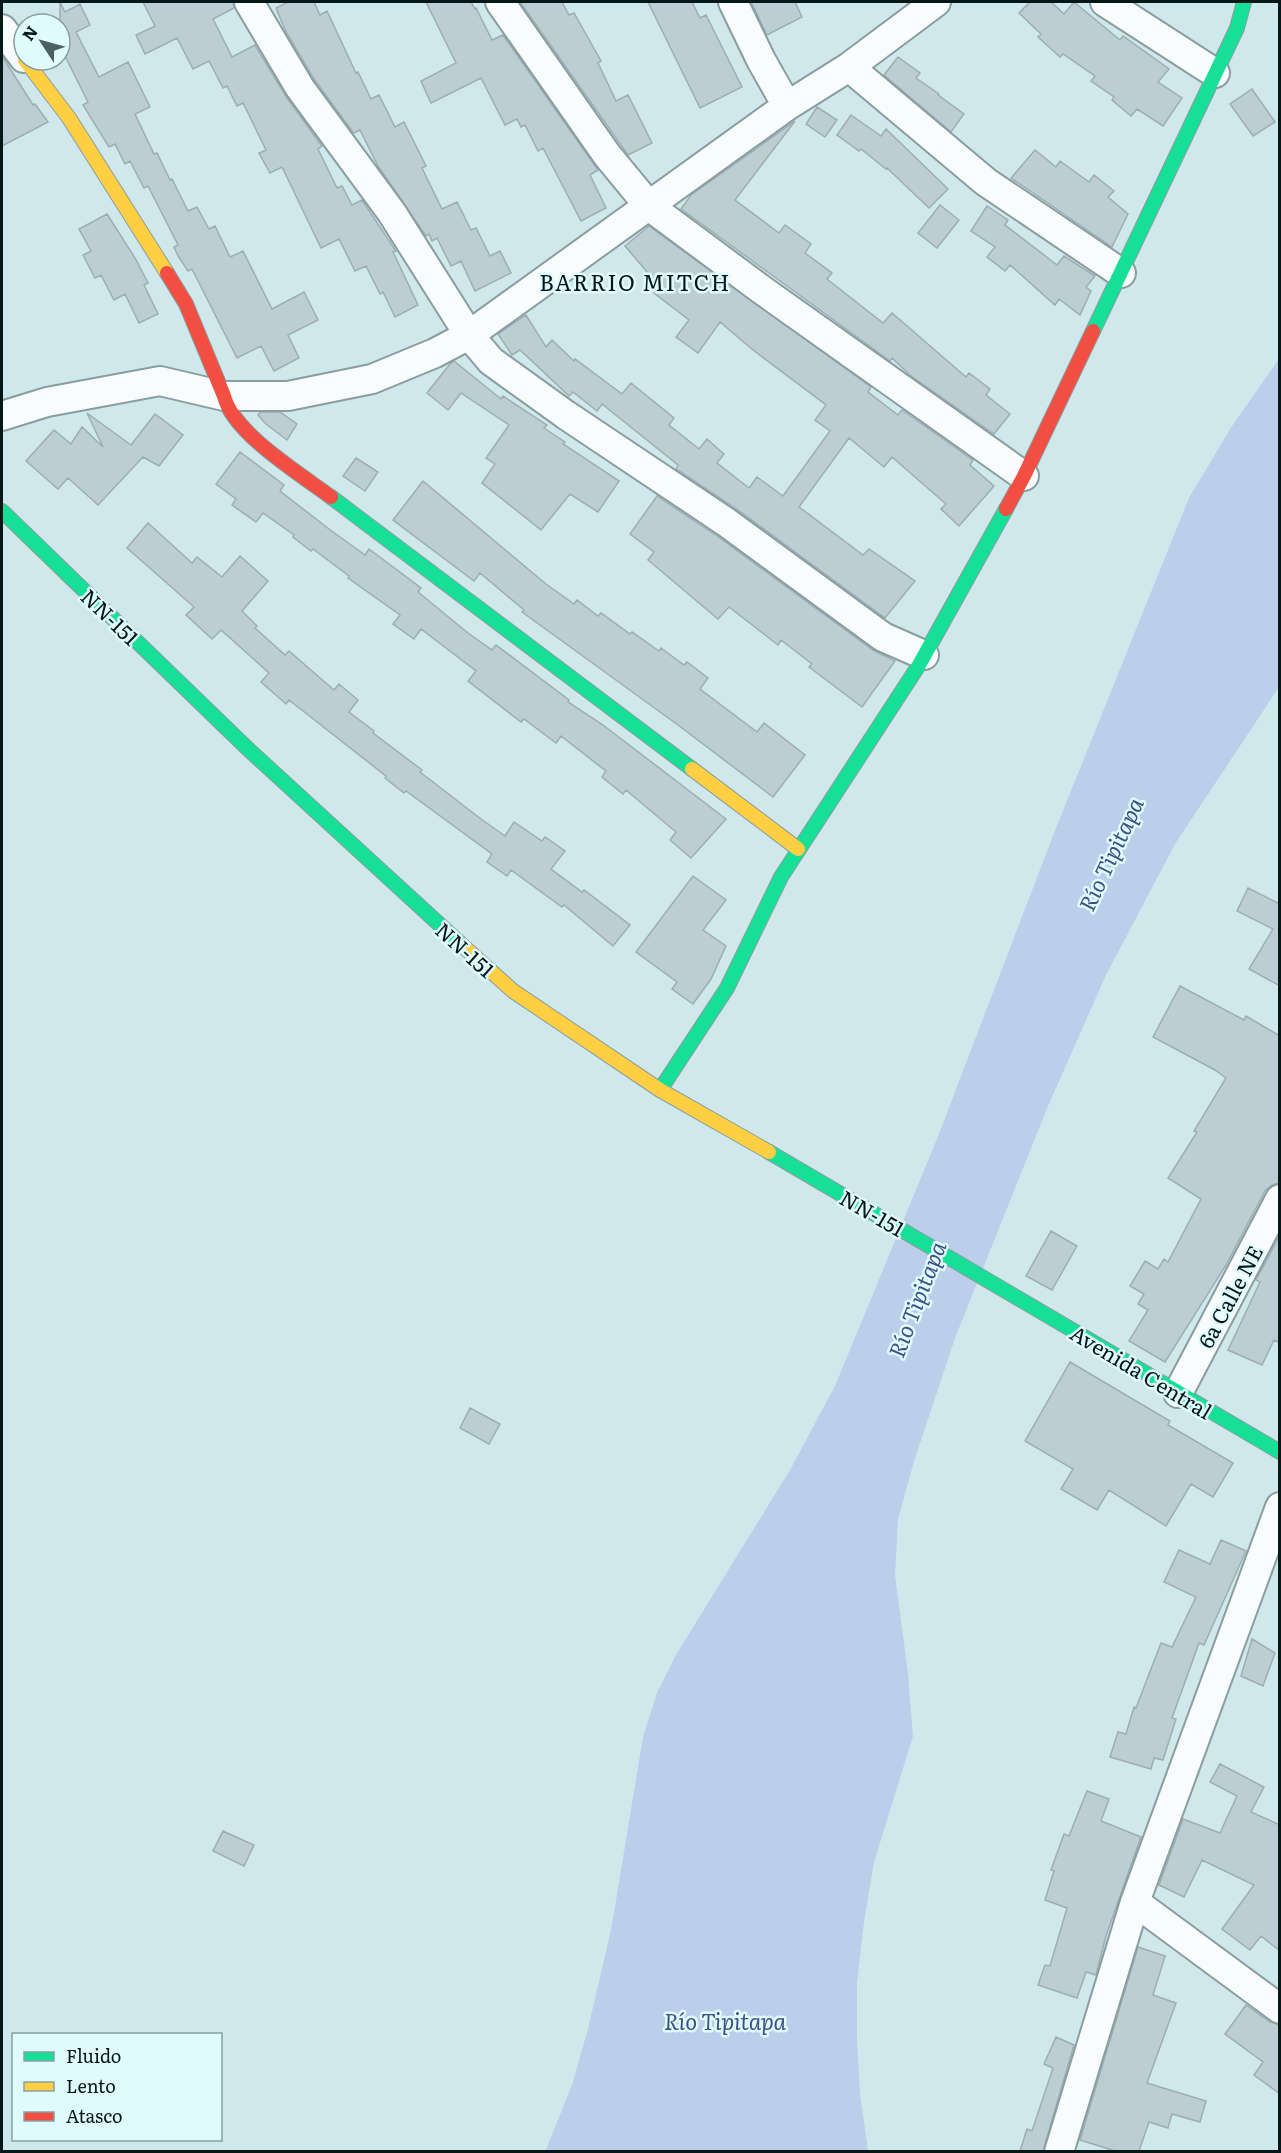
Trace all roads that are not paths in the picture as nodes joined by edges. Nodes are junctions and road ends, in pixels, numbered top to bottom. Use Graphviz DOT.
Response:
graph roads {
  1 [pos="249,2"];
  2 [pos="500,2"];
  3 [pos="733,2"];
  4 [pos="936,2"];
  5 [pos="1105,2"];
  6 [pos="1244,2"];
  7 [pos="2,28"];
  8 [pos="12,41"];
  9 [pos="849,67"];
  10 [pos="35,72"];
  11 [pos="1215,73"];
  12 [pos="787,106"];
  13 [pos="649,206"];
  14 [pos="1121,273"];
  15 [pos="469,335"];
  16 [pos="224,396"];
  17 [pos="2,416"];
  18 [pos="1024,476"];
  19 [pos="2,511"];
  20 [pos="924,655"];
  21 [pos="798,849"];
  22 [pos="660,1090"];
  23 [pos="1280,1199"];
  24 [pos="1004,1288"];
  25 [pos="1178,1393"];
  26 [pos="1280,1452"];
  27 [pos="1280,1507"];
  28 [pos="1135,1902"];
  29 [pos="1280,2009"];
  30 [pos="1059,2151"];
  1 -- 15 [label="street"];
  2 -- 13 [label="street"];
  3 -- 12 [label="street"];
  4 -- 9 [label="street"];
  5 -- 11 [label="street"];
  6 -- 11 [label="street"];
  7 -- 8 [label="street"];
  9 -- 12 [label="street"];
  9 -- 14 [label="street"];
  10 -- 16 [label="street"];
  11 -- 14 [label="street"];
  12 -- 13 [label="street"];
  13 -- 15 [label="street"];
  13 -- 18 [label="street"];
  14 -- 18 [label="street"];
  15 -- 16 [label="street"];
  15 -- 20 [label="street"];
  16 -- 17 [label="street"];
  16 -- 21 [label="street"];
  18 -- 20 [label="street"];
  19 -- 22 [label="street, NN-151 / NN-151"];
  20 -- 21 [label="street"];
  21 -- 22 [label="street"];
  22 -- 24 [label="street, NN-151 / NN-151"];
  23 -- 25 [label="street, 6a Calle NE"];
  24 -- 25 [label="street, Avenida Central / NN-151"];
  25 -- 26 [label="street, Avenida Central / NN-151"];
  27 -- 28 [label="street"];
  28 -- 29 [label="street"];
  28 -- 30 [label="street"];
}
